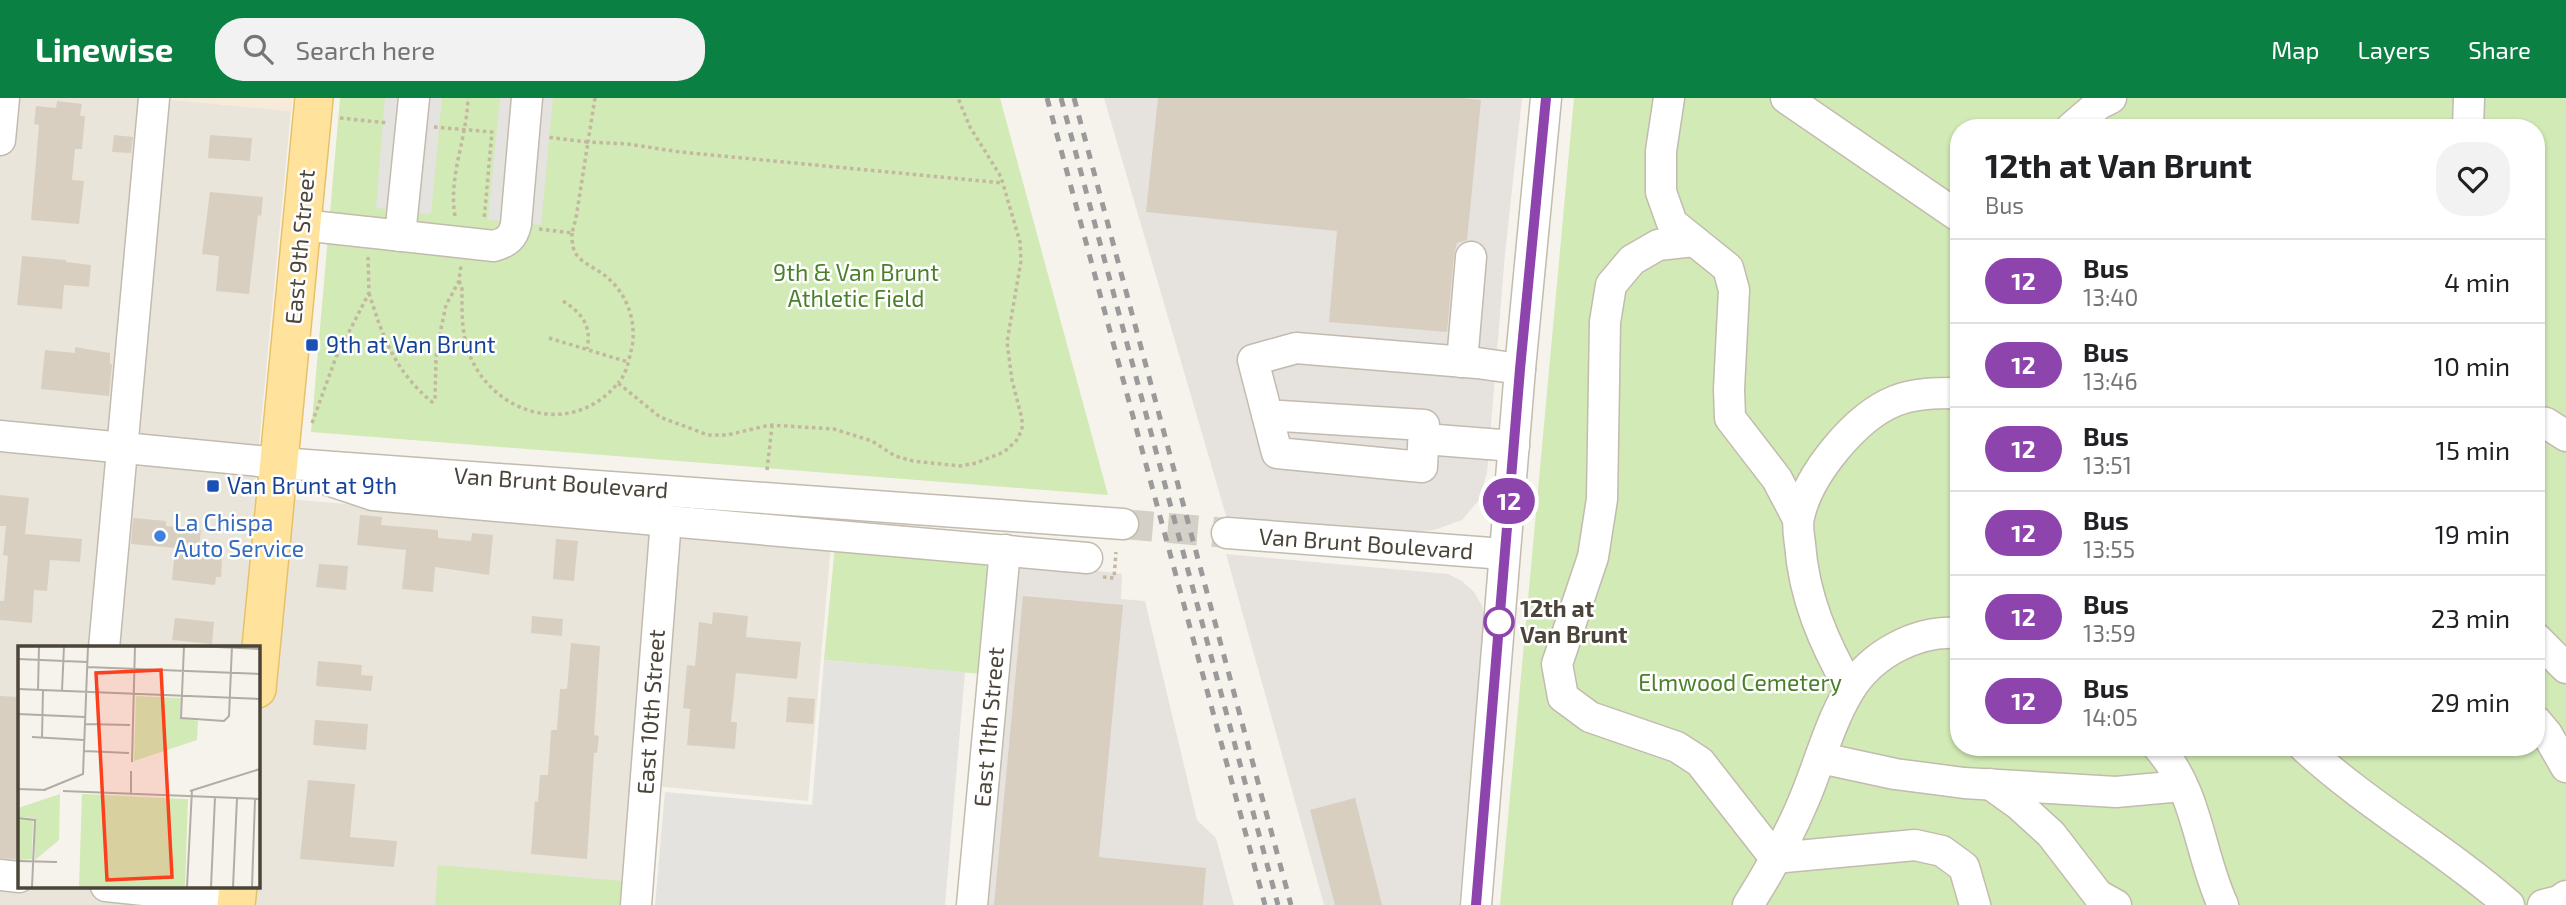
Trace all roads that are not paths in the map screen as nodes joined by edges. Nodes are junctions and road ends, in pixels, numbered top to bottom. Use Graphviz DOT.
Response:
graph roads {
  1 [pos="4,98"];
  2 [pos="154,98"];
  3 [pos="527,98"];
  4 [pos="1546,98"];
  5 [pos="1670,98"];
  6 [pos="1786,98"];
  7 [pos="2111,98"];
  8 [pos="2469,98"];
  9 [pos="326,108"];
  10 [pos="412,111"];
  11 [pos="2082,119"];
  12 [pos="2468,119"];
  13 [pos="0,140"];
  14 [pos="1950,211"];
  15 [pos="302,225"];
  16 [pos="400,236"];
  17 [pos="1694,241"];
  18 [pos="1471,257"];
  19 [pos="1462,362"];
  20 [pos="1520,369"];
  21 [pos="1950,393"];
  22 [pos="1267,415"];
  23 [pos="2545,423"];
  24 [pos="0,436"];
  25 [pos="2566,436"];
  26 [pos="1424,439"];
  27 [pos="1514,446"];
  28 [pos="123,447"];
  29 [pos="279,463"];
  30 [pos="1798,519"];
  31 [pos="666,520"];
  32 [pos="1227,533"];
  33 [pos="1119,538"];
  34 [pos="1005,550"];
  35 [pos="1504,554"];
  36 [pos="1092,567"];
  37 [pos="1950,632"];
  38 [pos="104,646"];
  39 [pos="2545,647"];
  40 [pos="259,668"];
  41 [pos="2566,668"];
  42 [pos="1850,689"];
  43 [pos="2545,732"];
  44 [pos="2164,756"];
  45 [pos="2314,756"];
  46 [pos="2563,756"];
  47 [pos="1821,758"];
  48 [pos="1990,784"];
  49 [pos="2182,786"];
  50 [pos="1775,858"];
  51 [pos="0,875"];
  52 [pos="18,877"];
  53 [pos="130,888"];
  54 [pos="237,897"];
  55 [pos="2566,897"];
  56 [pos="2512,904"];
  57 [pos="636,905"];
  58 [pos="972,905"];
  59 [pos="1476,905"];
  60 [pos="1748,905"];
  61 [pos="1975,905"];
  62 [pos="2116,905"];
  63 [pos="2223,905"];
  64 [pos="2543,905"];
  1 -- 13 [label="street"];
  2 -- 28 [label="street"];
  3 -- 16 [label="street"];
  4 -- 20 [label="street"];
  5 -- 17 [label="street"];
  6 -- 14 [label="street"];
  7 -- 11 [label="street"];
  8 -- 12 [label="street"];
  9 -- 15 [label="main road, East 9th Street"];
  10 -- 16 [label="street"];
  15 -- 16 [label="street"];
  15 -- 29 [label="main road, East 9th Street"];
  17 -- 30 [label="street"];
  17 -- 50 [label="street"];
  18 -- 19 [label="street"];
  19 -- 20 [label="street"];
  19 -- 22 [label="street"];
  20 -- 27 [label="street"];
  21 -- 30 [label="street"];
  22 -- 26 [label="street"];
  22 -- 26 [label="street"];
  23 -- 25 [label="street"];
  24 -- 28 [label="street, Van Brunt Boulevard"];
  26 -- 27 [label="street"];
  27 -- 35 [label="street"];
  28 -- 29 [label="street, Van Brunt Boulevard"];
  28 -- 38 [label="street"];
  29 -- 31 [label="street"];
  29 -- 33 [label="street, Van Brunt Boulevard"];
  29 -- 40 [label="main road, East 9th Street"];
  30 -- 42 [label="street"];
  31 -- 34 [label="street"];
  31 -- 57 [label="street, East 10th Street"];
  32 -- 35 [label="street, Van Brunt Boulevard"];
  34 -- 36 [label="street"];
  34 -- 58 [label="street, East 11th Street"];
  35 -- 59 [label="street"];
  37 -- 42 [label="street"];
  39 -- 41 [label="street"];
  42 -- 47 [label="street"];
  43 -- 46 [label="street"];
  44 -- 49 [label="street"];
  45 -- 56 [label="street"];
  47 -- 48 [label="street"];
  47 -- 50 [label="street"];
  48 -- 49 [label="street"];
  48 -- 62 [label="street"];
  49 -- 63 [label="street"];
  50 -- 60 [label="street"];
  50 -- 61 [label="street"];
  51 -- 52 [label="street"];
  53 -- 54 [label="street"];
  55 -- 64 [label="street"];
}
